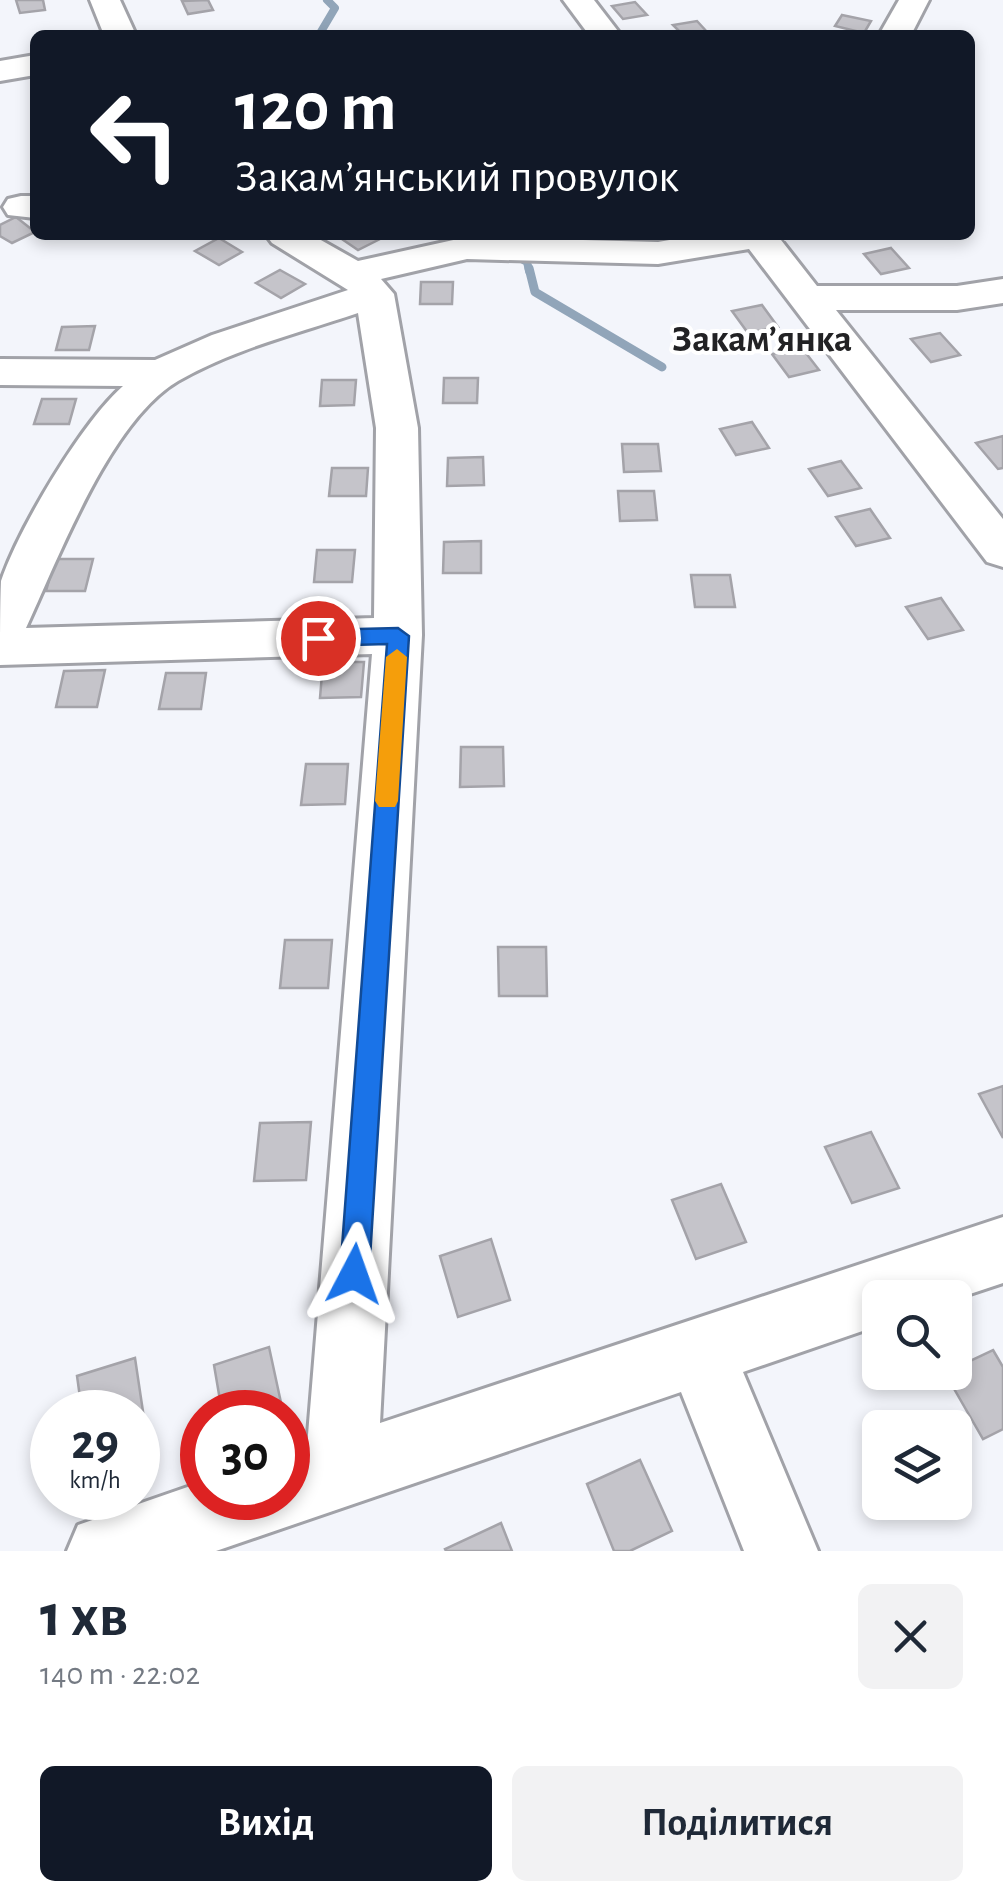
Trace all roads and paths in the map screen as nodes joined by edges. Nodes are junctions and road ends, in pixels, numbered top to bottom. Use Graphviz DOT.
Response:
graph roads {
  1 [pos="105,0"];
  2 [pos="578,0"];
  3 [pos="914,0"];
  4 [pos="118,30"];
  5 [pos="600,30"];
  6 [pos="898,30"];
  7 [pos="30,66"];
  8 [pos="0,71"];
  9 [pos="293,240"];
  10 [pos="738,240"];
  11 [pos="764,240"];
  12 [pos="364,284"];
  13 [pos="1003,291"];
  14 [pos="807,298"];
  15 [pos="0,372"];
  16 [pos="160,373"];
  17 [pos="1003,551"];
  18 [pos="0,632"];
  19 [pos="398,636"];
  20 [pos="0,648"];
  21 [pos="1003,1250"];
  22 [pos="701,1355"];
  23 [pos="314,1482"];
  24 [pos="199,1520"];
  25 [pos="104,1551"];
  26 [pos="781,1551"];
  1 -- 4 [label="street"];
  2 -- 5 [label="street"];
  3 -- 6 [label="street"];
  7 -- 8 [label="street"];
  9 -- 12 [label="street"];
  10 -- 12 [label="street"];
  11 -- 14 [label="street"];
  12 -- 16 [label="street"];
  12 -- 19 [label="street"];
  13 -- 14 [label="street"];
  14 -- 17 [label="street"];
  15 -- 16 [label="street"];
  16 -- 18 [label="street"];
  19 -- 20 [label="street"];
  19 -- 23 [label="street"];
  21 -- 22 [label="street"];
  22 -- 23 [label="street"];
  22 -- 26 [label="street"];
  24 -- 25 [label="street"];
}
